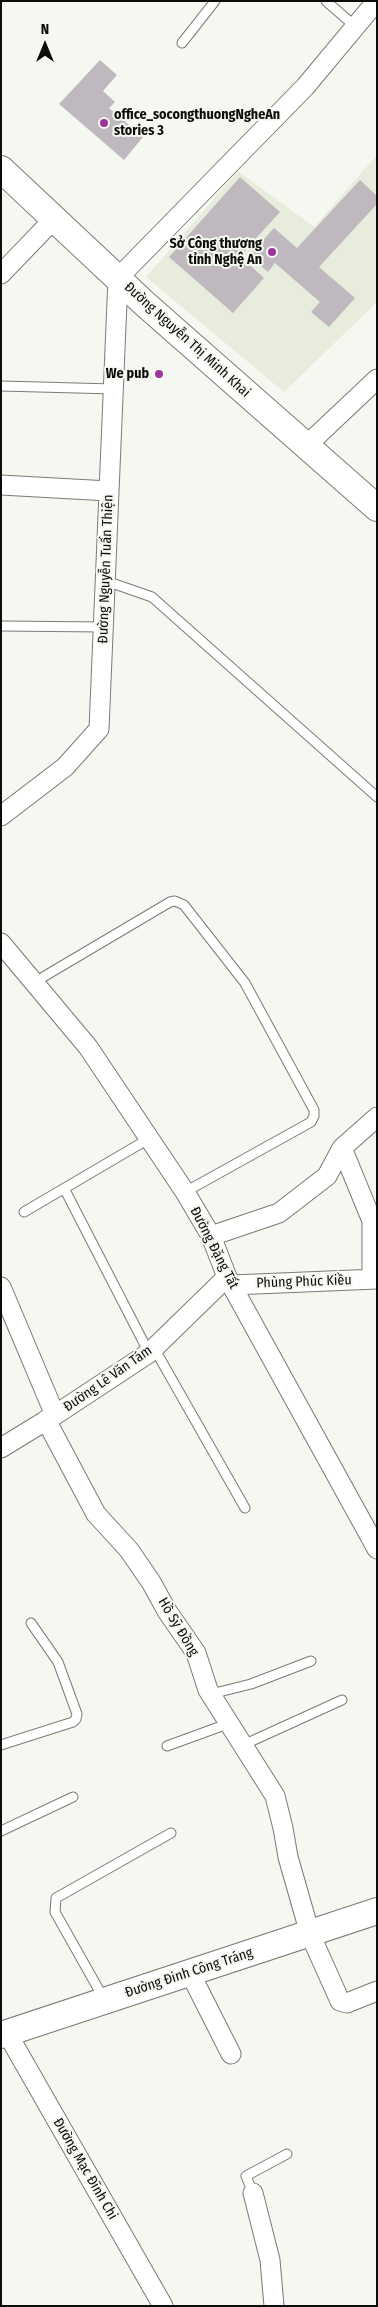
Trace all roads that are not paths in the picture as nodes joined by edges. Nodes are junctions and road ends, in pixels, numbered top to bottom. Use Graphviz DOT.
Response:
graph roads {
  1 [pos="215,1"];
  2 [pos="326,1"];
  3 [pos="377,5"];
  4 [pos="356,27"];
  5 [pos="182,42"];
  6 [pos="1,169"];
  7 [pos="54,219"];
  8 [pos="1,274"];
  9 [pos="118,278"];
  10 [pos="377,379"];
  11 [pos="1,386"];
  12 [pos="114,389"];
  13 [pos="306,446"];
  14 [pos="1,484"];
  15 [pos="109,490"];
  16 [pos="377,508"];
  17 [pos="106,581"];
  18 [pos="1,626"];
  19 [pos="104,627"];
  20 [pos="377,797"];
  21 [pos="1,816"];
  22 [pos="1,943"];
  23 [pos="33,983"];
  24 [pos="377,1117"];
  25 [pos="150,1138"];
  26 [pos="342,1148"];
  27 [pos="65,1190"];
  28 [pos="185,1192"];
  29 [pos="24,1212"];
  30 [pos="211,1236"];
  31 [pos="374,1279"];
  32 [pos="229,1281"];
  33 [pos="1,1287"];
  34 [pos="151,1350"];
  35 [pos="50,1418"];
  36 [pos="1,1448"];
  37 [pos="245,1508"];
  38 [pos="377,1549"];
  39 [pos="31,1623"];
  40 [pos="311,1661"];
  41 [pos="211,1694"];
  42 [pos="342,1700"];
  43 [pos="230,1723"];
  44 [pos="1,1745"];
  45 [pos="243,1745"];
  46 [pos="167,1746"];
  47 [pos="73,1797"];
  48 [pos="1,1831"];
  49 [pos="171,1833"];
  50 [pos="377,1911"];
  51 [pos="310,1934"];
  52 [pos="190,1973"];
  53 [pos="377,1991"];
  54 [pos="105,2001"];
  55 [pos="4,2034"];
  56 [pos="231,2054"];
  57 [pos="287,2154"];
  58 [pos="253,2193"];
  59 [pos="163,2306"];
  60 [pos="274,2306"];
  1 -- 5 [label="lane"];
  2 -- 4 [label="lane"];
  3 -- 4 [label="street"];
  4 -- 9 [label="street"];
  6 -- 7 [label="main road, Đường Nguyễn Thị Minh Khai"];
  7 -- 8 [label="street"];
  7 -- 9 [label="main road, Đường Nguyễn Thị Minh Khai"];
  9 -- 12 [label="street, Đường Nguyễn Tuấn Thiện"];
  9 -- 13 [label="main road, Đường Nguyễn Thị Minh Khai"];
  10 -- 13 [label="street"];
  11 -- 12 [label="lane"];
  12 -- 15 [label="street, Đường Nguyễn Tuấn Thiện"];
  13 -- 16 [label="main road, Đường Nguyễn Thị Minh Khai"];
  14 -- 15 [label="street"];
  15 -- 17 [label="street, Đường Nguyễn Tuấn Thiện"];
  17 -- 19 [label="street, Đường Nguyễn Tuấn Thiện"];
  17 -- 20 [label="lane"];
  18 -- 19 [label="lane"];
  19 -- 21 [label="street, Đường Nguyễn Tuấn Thiện"];
  22 -- 23 [label="street, Đường Đặng Tất"];
  23 -- 25 [label="street, Đường Đặng Tất"];
  23 -- 28 [label="lane"];
  24 -- 26 [label="street"];
  25 -- 27 [label="lane"];
  25 -- 28 [label="street, Đường Đặng Tất"];
  26 -- 30 [label="street"];
  26 -- 31 [label="street"];
  27 -- 29 [label="lane"];
  27 -- 34 [label="lane"];
  28 -- 30 [label="street, Đường Đặng Tất"];
  30 -- 32 [label="street, Đường Đặng Tất"];
  31 -- 32 [label="street, Phùng Phúc Kiều"];
  32 -- 34 [label="street, Đường Lê Văn Tám"];
  32 -- 38 [label="street, Đường Đặng Tất"];
  33 -- 35 [label="street, Hồ Sỹ Đồng"];
  34 -- 35 [label="street, Đường Lê Văn Tám"];
  34 -- 37 [label="lane"];
  35 -- 36 [label="street, Đường Lê Văn Tám"];
  35 -- 41 [label="street, Hồ Sỹ Đồng"];
  39 -- 44 [label="lane"];
  40 -- 41 [label="lane"];
  41 -- 43 [label="street, Hồ Sỹ Đồng"];
  42 -- 45 [label="lane"];
  43 -- 45 [label="street, Hồ Sỹ Đồng"];
  43 -- 46 [label="lane"];
  45 -- 51 [label="street, Hồ Sỹ Đồng"];
  47 -- 48 [label="lane"];
  49 -- 54 [label="lane"];
  50 -- 51 [label="main road, Đường Đinh Công Tráng"];
  51 -- 52 [label="main road, Đường Đinh Công Tráng"];
  51 -- 53 [label="street, Hồ Sỹ Đồng"];
  52 -- 54 [label="main road, Đường Đinh Công Tráng"];
  52 -- 56 [label="street"];
  54 -- 55 [label="main road, Đường Đinh Công Tráng"];
  55 -- 59 [label="street, Đường Mạc Đĩnh Chi"];
  57 -- 58 [label="lane"];
  58 -- 60 [label="street"];
}
